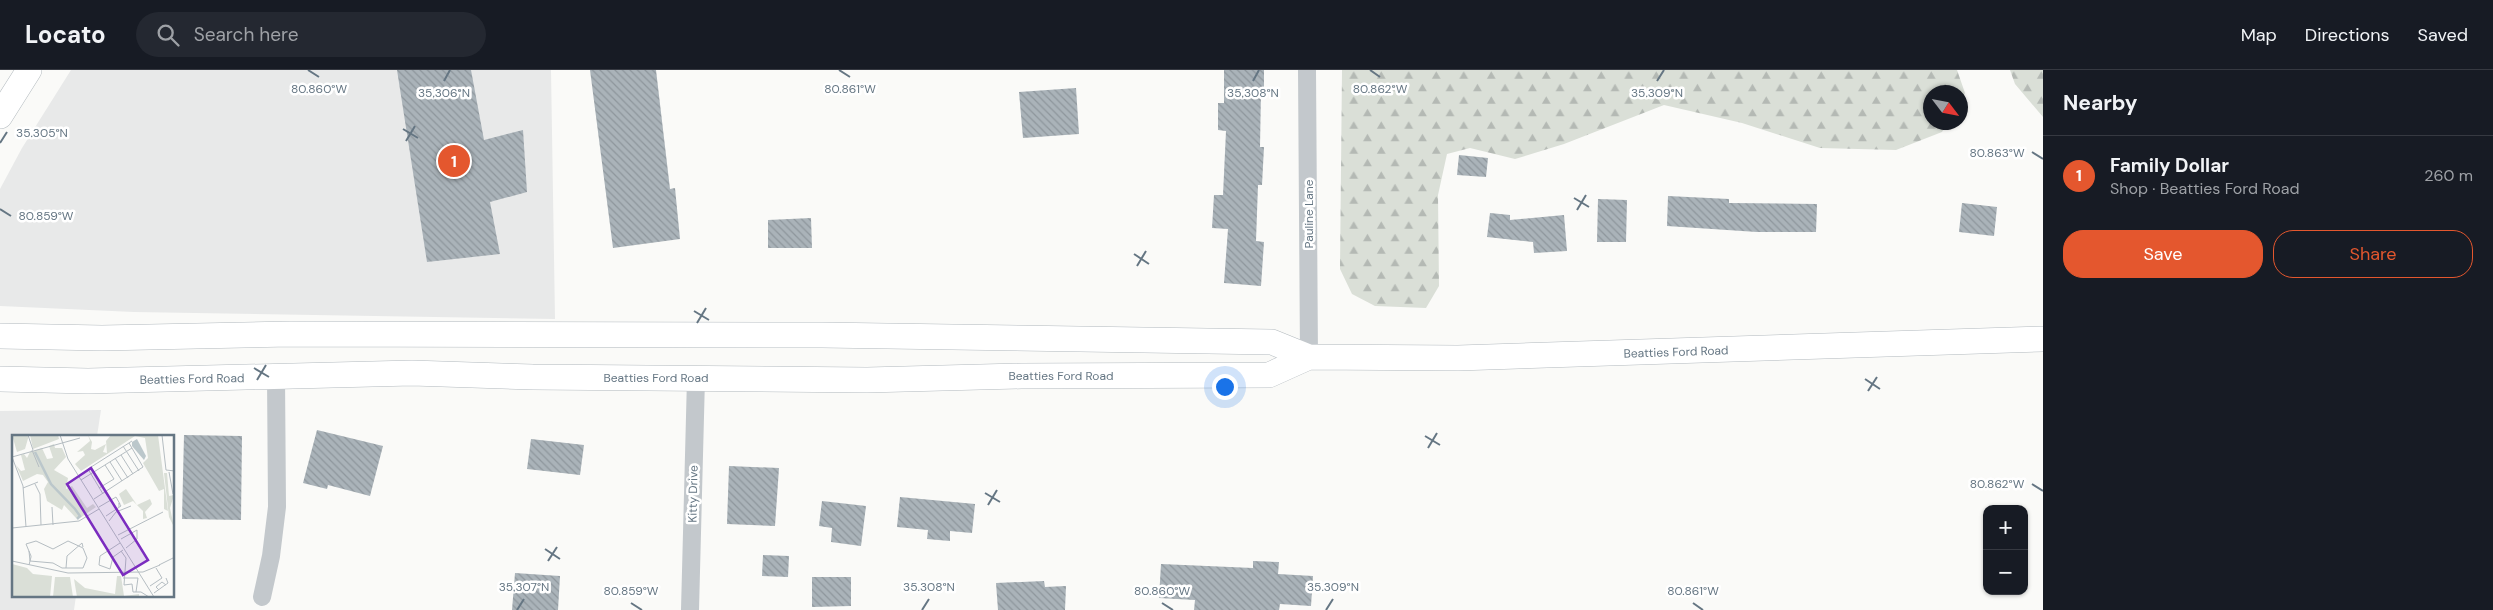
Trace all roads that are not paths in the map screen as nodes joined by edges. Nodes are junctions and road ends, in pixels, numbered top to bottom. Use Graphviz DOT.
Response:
graph roads {
  1 [pos="29,70"];
  2 [pos="1308,70"];
  3 [pos="0,116"];
  4 [pos="0,336"];
  5 [pos="2043,339"];
  6 [pos="1309,357"];
  7 [pos="276,377"];
  8 [pos="696,378"];
  9 [pos="0,379"];
  10 [pos="262,597"];
  11 [pos="690,610"];
  1 -- 3 [label="main road"];
  2 -- 6 [label="street, Pauline Lane"];
  4 -- 6 [label="main road, Beatties Ford Road"];
  5 -- 6 [label="main road, Beatties Ford Road"];
  6 -- 8 [label="main road, Beatties Ford Road"];
  7 -- 8 [label="main road, Beatties Ford Road"];
  7 -- 9 [label="main road, Beatties Ford Road"];
  7 -- 10 [label="street"];
  8 -- 11 [label="street, Kitty Drive"];
}
